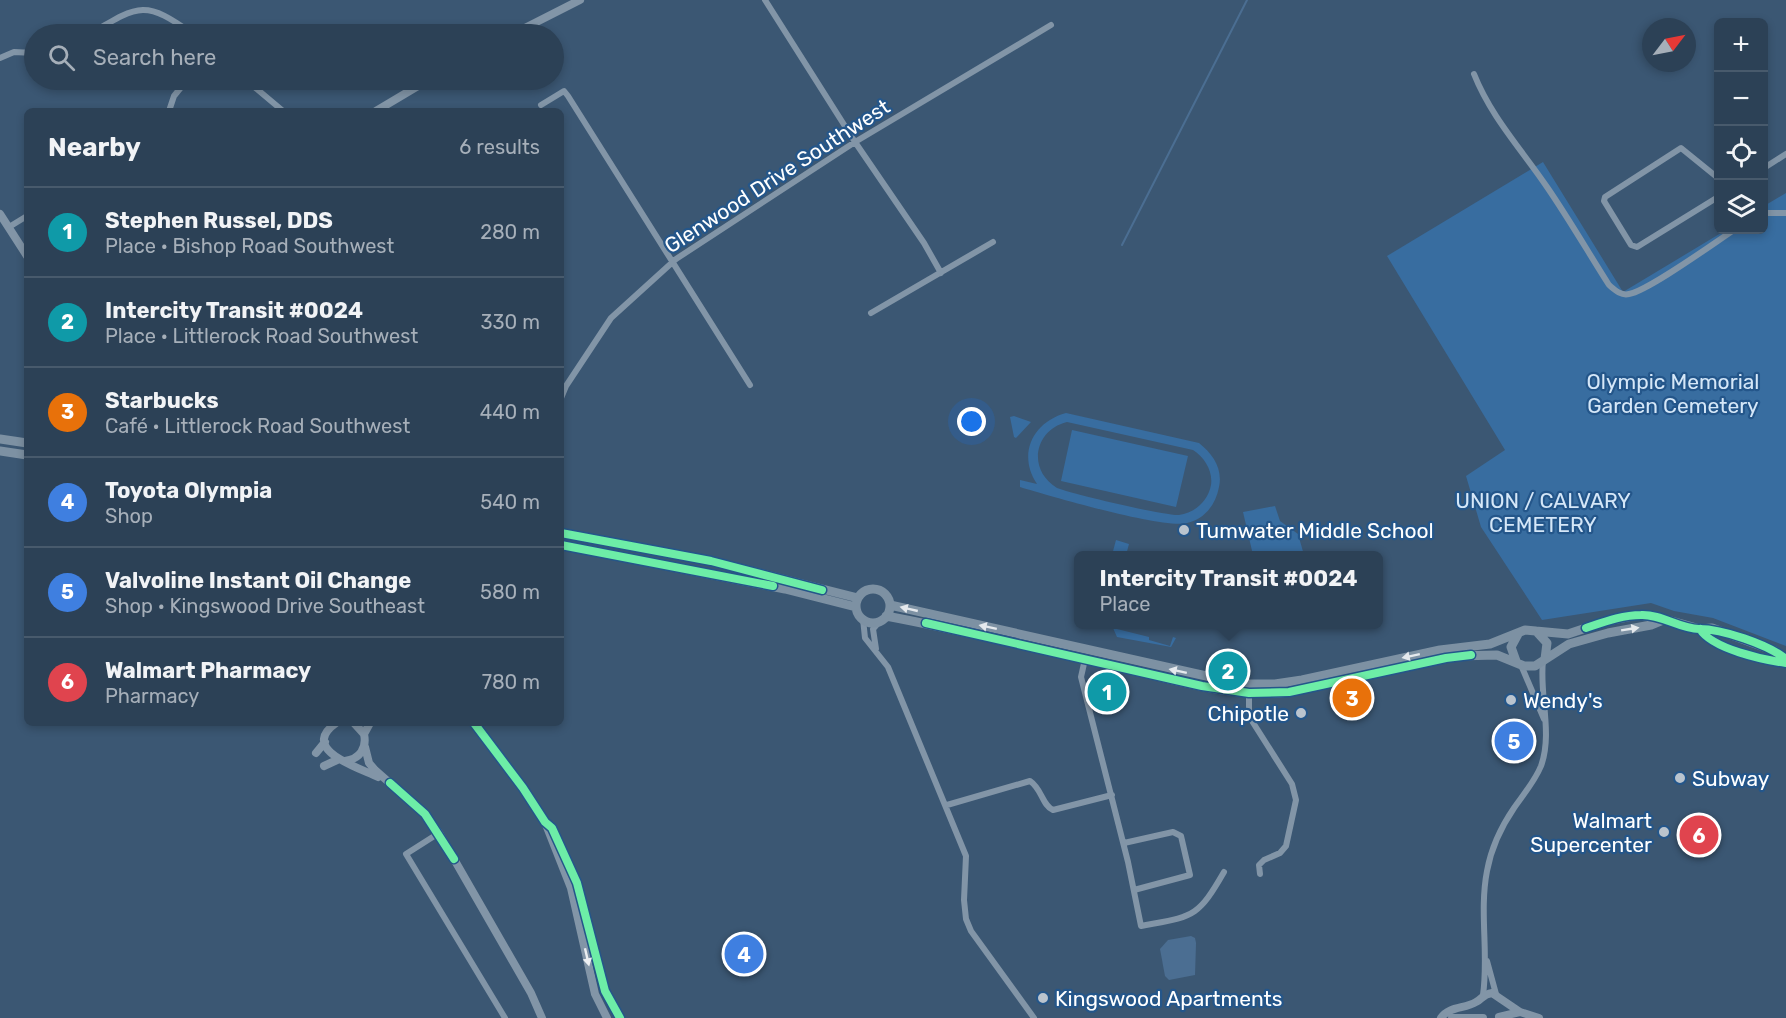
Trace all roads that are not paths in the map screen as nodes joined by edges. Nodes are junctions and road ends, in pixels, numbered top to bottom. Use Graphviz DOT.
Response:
graph roads {
  1 [pos="580,0"];
  2 [pos="765,0"];
  3 [pos="107,24"];
  4 [pos="181,24"];
  5 [pos="533,24"];
  6 [pos="1051,25"];
  7 [pos="24,52"];
  8 [pos="0,58"];
  9 [pos="1474,74"];
  10 [pos="179,90"];
  11 [pos="258,90"];
  12 [pos="411,90"];
  13 [pos="541,105"];
  14 [pos="170,108"];
  15 [pos="279,108"];
  16 [pos="381,108"];
  17 [pos="855,142"];
  18 [pos="1786,154"];
  19 [pos="1768,165"];
  20 [pos="1714,174"];
  21 [pos="1714,199"];
  22 [pos="1768,213"];
  23 [pos="1786,213"];
  24 [pos="0,214"];
  25 [pos="24,218"];
  26 [pos="9,227"];
  27 [pos="1728,234"];
  28 [pos="993,242"];
  29 [pos="24,251"];
  30 [pos="672,262"];
  31 [pos="941,273"];
  32 [pos="871,313"];
  33 [pos="750,385"];
  34 [pos="564,391"];
  35 [pos="0,439"];
  36 [pos="24,443"];
  37 [pos="0,451"];
  38 [pos="24,455"];
  39 [pos="564,534"];
  40 [pos="564,546"];
  41 [pos="857,602"];
  42 [pos="890,605"];
  43 [pos="883,619"];
  44 [pos="863,620"];
  45 [pos="1663,620"];
  46 [pos="1536,631"];
  47 [pos="1520,632"];
  48 [pos="876,650"];
  49 [pos="1085,659"];
  50 [pos="1544,660"];
  51 [pos="1786,661"];
  52 [pos="1519,664"];
  53 [pos="1249,693"];
  54 [pos="1544,720"];
  55 [pos="326,726"];
  56 [pos="333,726"];
  57 [pos="357,726"];
  58 [pos="368,726"];
  59 [pos="476,726"];
  60 [pos="327,732"];
  61 [pos="364,734"];
  62 [pos="325,742"];
  63 [pos="364,747"];
  64 [pos="316,753"];
  65 [pos="340,760"];
  66 [pos="324,766"];
  67 [pos="390,783"];
  68 [pos="1112,795"];
  69 [pos="947,805"];
  70 [pos="545,822"];
  71 [pos="439,833"];
  72 [pos="1124,843"];
  73 [pos="1224,872"];
  74 [pos="1260,874"];
  75 [pos="1134,890"];
  76 [pos="1487,961"];
  77 [pos="1499,997"];
  78 [pos="1481,998"];
  79 [pos="1520,1012"];
  80 [pos="1498,1017"];
  81 [pos="505,1018"];
  82 [pos="542,1018"];
  83 [pos="607,1018"];
  84 [pos="620,1018"];
  85 [pos="1034,1018"];
  86 [pos="1441,1018"];
  87 [pos="1452,1018"];
  88 [pos="1483,1018"];
  89 [pos="1539,1018"];
  1 -- 5 [label="street"];
  2 -- 17 [label="street"];
  3 -- 4 [label="street"];
  6 -- 17 [label="street, Glenwood Drive Southwest"];
  7 -- 8 [label="street"];
  9 -- 27 [label="street"];
  10 -- 14 [label="street"];
  11 -- 15 [label="street"];
  12 -- 16 [label="street"];
  13 -- 30 [label="street"];
  17 -- 30 [label="street, Glenwood Drive Southwest"];
  17 -- 31 [label="street"];
  18 -- 19 [label="street"];
  20 -- 21 [label="street"];
  22 -- 23 [label="street"];
  24 -- 26 [label="street"];
  25 -- 26 [label="street"];
  26 -- 29 [label="street"];
  28 -- 31 [label="street"];
  30 -- 33 [label="street"];
  30 -- 34 [label="street, Glenwood Drive Southwest"];
  31 -- 32 [label="street"];
  35 -- 36 [label="main road"];
  37 -- 38 [label="main road"];
  39 -- 41 [label="main road"];
  40 -- 41 [label="main road"];
  41 -- 42 [label="main road"];
  41 -- 44 [label="main road"];
  42 -- 43 [label="main road"];
  47 -- 42 [label="main road, one-way"];
  43 -- 44 [label="main road"];
  43 -- 48 [label="street"];
  43 -- 49 [label="main road"];
  44 -- 48 [label="street"];
  45 -- 46 [label="main road"];
  50 -- 45 [label="main road, one-way"];
  45 -- 51 [label="main road"];
  46 -- 47 [label="main road"];
  46 -- 50 [label="main road"];
  47 -- 52 [label="main road"];
  48 -- 69 [label="street"];
  49 -- 53 [label="main road"];
  49 -- 68 [label="street"];
  50 -- 52 [label="main road"];
  50 -- 54 [label="street"];
  52 -- 53 [label="main road"];
  52 -- 54 [label="street"];
  53 -- 74 [label="street"];
  54 -- 76 [label="street"];
  55 -- 60 [label="street"];
  56 -- 60 [label="street"];
  57 -- 61 [label="street"];
  58 -- 61 [label="street"];
  59 -- 70 [label="street"];
  60 -- 62 [label="street"];
  61 -- 63 [label="street"];
  62 -- 64 [label="street"];
  62 -- 65 [label="street"];
  63 -- 65 [label="street"];
  63 -- 67 [label="street"];
  65 -- 66 [label="street"];
  65 -- 67 [label="street"];
  67 -- 71 [label="street"];
  68 -- 69 [label="street"];
  68 -- 72 [label="street"];
  69 -- 85 [label="street"];
  70 -- 83 [label="street, one-way"];
  70 -- 84 [label="street"];
  71 -- 81 [label="street"];
  71 -- 82 [label="street"];
  72 -- 75 [label="street"];
  72 -- 75 [label="street"];
  73 -- 75 [label="street"];
  76 -- 77 [label="street"];
  76 -- 78 [label="street"];
  77 -- 78 [label="street"];
  77 -- 79 [label="street"];
  77 -- 80 [label="street"];
  78 -- 86 [label="street"];
  78 -- 88 [label="street"];
  79 -- 80 [label="street"];
  79 -- 89 [label="street"];
  87 -- 88 [label="street"];
}
